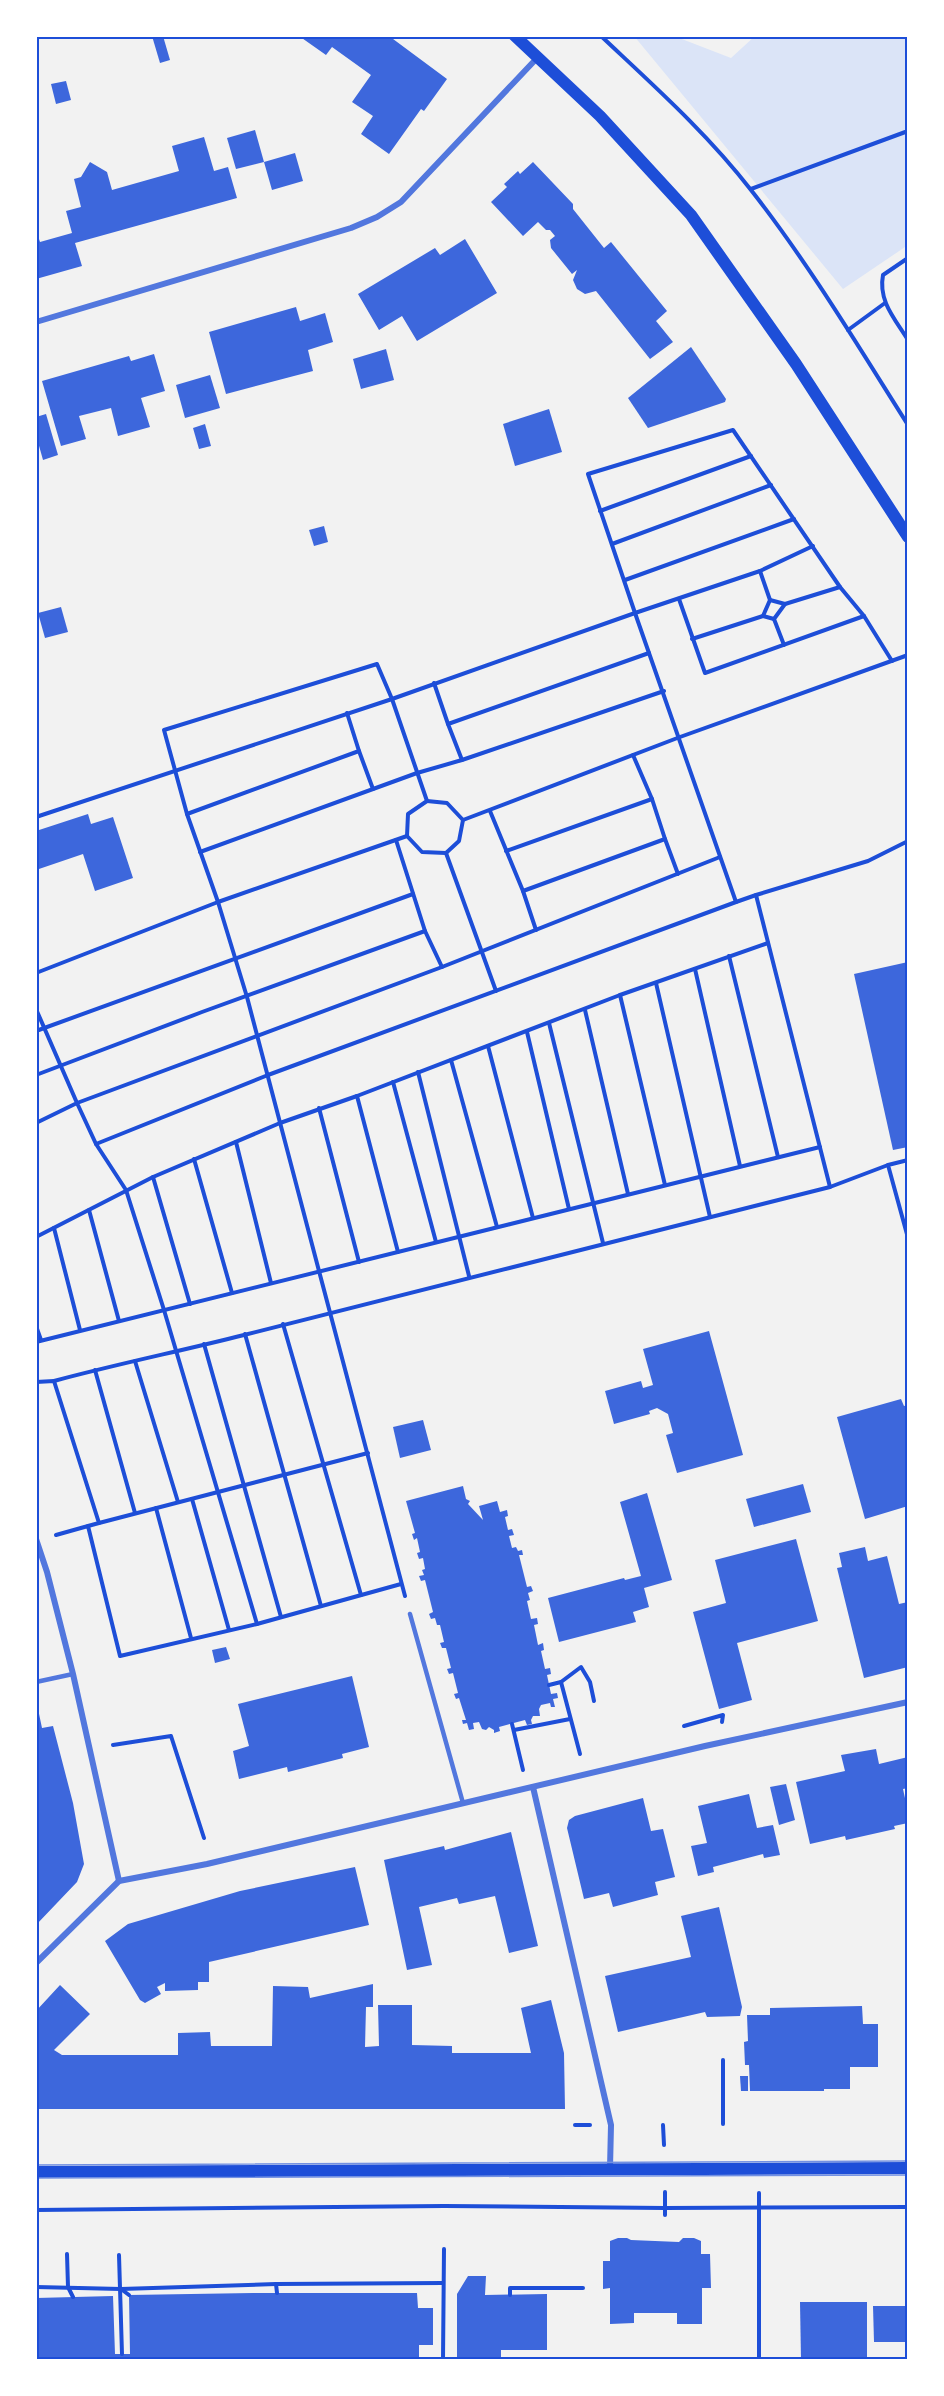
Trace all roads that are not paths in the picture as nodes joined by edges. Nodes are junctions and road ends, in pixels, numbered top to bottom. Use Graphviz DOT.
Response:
graph roads {
  1 [pos="515,36"];
  2 [pos="538,56"];
  3 [pos="36,322"];
  4 [pos="908,537"];
  5 [pos="36,1540"];
  6 [pos="410,1614"];
  7 [pos="73,1674"];
  8 [pos="36,1682"];
  9 [pos="908,1702"];
  10 [pos="533,1787"];
  11 [pos="463,1803"];
  12 [pos="119,1881"];
  13 [pos="36,1963"];
  14 [pos="610,2168"];
  15 [pos="908,2168"];
  16 [pos="36,2172"];
  1 -- 2 [label="main road"];
  2 -- 3 [label="street"];
  2 -- 4 [label="main road"];
  5 -- 7 [label="street"];
  6 -- 11 [label="lane"];
  7 -- 8 [label="lane"];
  7 -- 12 [label="street"];
  9 -- 10 [label="street"];
  10 -- 11 [label="street"];
  10 -- 14 [label="street"];
  11 -- 12 [label="street"];
  12 -- 13 [label="street"];
  14 -- 15 [label="main road"];
  14 -- 16 [label="main road"];
}
